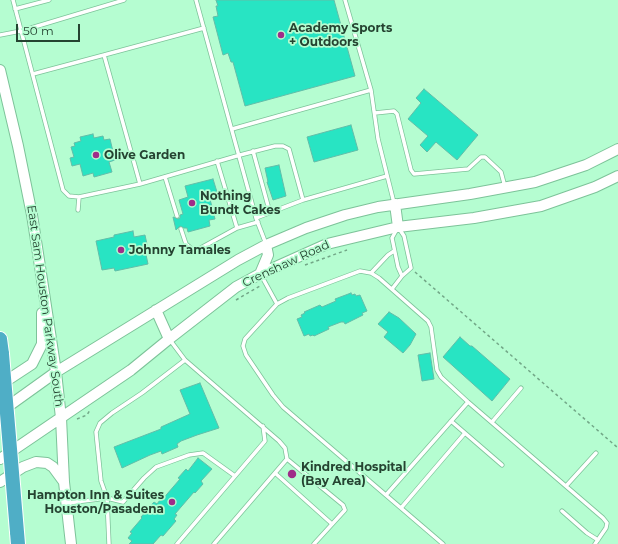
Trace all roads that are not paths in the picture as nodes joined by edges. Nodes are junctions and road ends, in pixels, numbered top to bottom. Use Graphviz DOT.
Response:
graph roads {
  1 [pos="13,0"];
  2 [pos="49,0"];
  3 [pos="124,0"];
  4 [pos="196,0"];
  5 [pos="345,0"];
  6 [pos="15,9"];
  7 [pos="204,28"];
  8 [pos="21,31"];
  9 [pos="0,35"];
  10 [pos="104,55"];
  11 [pos="0,70"];
  12 [pos="33,74"];
  13 [pos="371,90"];
  14 [pos="375,113"];
  15 [pos="232,129"];
  16 [pos="618,149"];
  17 [pos="253,151"];
  18 [pos="240,155"];
  19 [pos="217,161"];
  20 [pos="387,176"];
  21 [pos="618,176"];
  22 [pos="164,177"];
  23 [pos="140,184"];
  24 [pos="505,188"];
  25 [pos="79,197"];
  26 [pos="303,200"];
  27 [pos="395,204"];
  28 [pos="78,210"];
  29 [pos="270,213"];
  30 [pos="177,216"];
  31 [pos="257,220"];
  32 [pos="398,227"];
  33 [pos="237,228"];
  34 [pos="181,229"];
  35 [pos="266,245"];
  36 [pos="394,251"];
  37 [pos="41,273"];
  38 [pos="371,273"];
  39 [pos="260,274"];
  40 [pos="402,276"];
  41 [pos="392,289"];
  42 [pos="277,304"];
  43 [pos="156,310"];
  44 [pos="0,339"];
  45 [pos="170,339"];
  46 [pos="185,360"];
  47 [pos="56,372"];
  48 [pos="0,385"];
  49 [pos="521,388"];
  50 [pos="468,402"];
  51 [pos="0,412"];
  52 [pos="61,418"];
  53 [pos="452,421"];
  54 [pos="492,422"];
  55 [pos="263,426"];
  56 [pos="465,433"];
  57 [pos="596,453"];
  58 [pos="0,459"];
  59 [pos="287,459"];
  60 [pos="502,464"];
  61 [pos="275,473"];
  62 [pos="235,476"];
  63 [pos="0,482"];
  64 [pos="64,482"];
  65 [pos="566,486"];
  66 [pos="386,495"];
  67 [pos="107,498"];
  68 [pos="67,503"];
  69 [pos="401,508"];
  70 [pos="562,511"];
  71 [pos="332,524"];
  72 [pos="18,538"];
  73 [pos="597,542"];
  74 [pos="71,544"];
  75 [pos="109,544"];
  76 [pos="177,544"];
  77 [pos="214,544"];
  78 [pos="314,544"];
  79 [pos="443,544"];
  1 -- 6 [label="lane"];
  2 -- 6 [label="lane"];
  3 -- 8 [label="lane"];
  4 -- 7 [label="lane"];
  5 -- 13 [label="lane"];
  6 -- 8 [label="lane"];
  7 -- 10 [label="lane"];
  7 -- 15 [label="lane"];
  8 -- 9 [label="lane"];
  8 -- 12 [label="lane"];
  10 -- 12 [label="lane"];
  10 -- 23 [label="lane"];
  11 -- 37 [label="main road, East Sam Houston Parkway South"];
  12 -- 25 [label="lane"];
  13 -- 14 [label="lane"];
  13 -- 15 [label="lane"];
  14 -- 20 [label="lane"];
  14 -- 24 [label="lane"];
  15 -- 18 [label="lane"];
  16 -- 24 [label="main road, Crenshaw Road"];
  17 -- 18 [label="lane"];
  17 -- 26 [label="lane"];
  17 -- 29 [label="lane"];
  18 -- 19 [label="lane"];
  18 -- 31 [label="lane"];
  19 -- 22 [label="lane"];
  19 -- 33 [label="lane"];
  20 -- 26 [label="lane"];
  20 -- 27 [label="lane"];
  21 -- 32 [label="main road, Crenshaw Road"];
  22 -- 23 [label="lane"];
  22 -- 30 [label="lane"];
  23 -- 25 [label="lane"];
  24 -- 27 [label="main road, Crenshaw Road"];
  25 -- 28 [label="lane"];
  26 -- 29 [label="lane"];
  27 -- 32 [label="main road"];
  27 -- 35 [label="main road, Crenshaw Road"];
  29 -- 31 [label="lane"];
  31 -- 33 [label="lane"];
  31 -- 35 [label="lane"];
  32 -- 36 [label="lane"];
  32 -- 39 [label="main road, Crenshaw Road"];
  32 -- 40 [label="lane"];
  33 -- 34 [label="lane"];
  35 -- 39 [label="main road"];
  35 -- 43 [label="main road, Crenshaw Road"];
  36 -- 38 [label="lane"];
  36 -- 40 [label="lane"];
  37 -- 47 [label="main road, East Sam Houston Parkway South"];
  37 -- 48 [label="main road"];
  38 -- 41 [label="lane"];
  38 -- 42 [label="lane"];
  39 -- 42 [label="lane"];
  39 -- 45 [label="main road, Crenshaw Road"];
  40 -- 41 [label="lane"];
  41 -- 50 [label="lane"];
  42 -- 66 [label="lane"];
  43 -- 45 [label="main road"];
  43 -- 47 [label="main road, Crenshaw Road"];
  44 -- 72 [label="highway, bridge"];
  45 -- 46 [label="lane"];
  45 -- 52 [label="main road, Crenshaw Road"];
  46 -- 55 [label="lane"];
  46 -- 67 [label="lane"];
  47 -- 51 [label="main road, Crenshaw Road"];
  47 -- 52 [label="main road, East Sam Houston Parkway South"];
  49 -- 54 [label="lane"];
  50 -- 53 [label="lane"];
  50 -- 54 [label="lane"];
  52 -- 58 [label="main road, Crenshaw Road"];
  52 -- 64 [label="main road, East Sam Houston Parkway South"];
  53 -- 56 [label="lane"];
  53 -- 66 [label="lane"];
  54 -- 65 [label="lane"];
  55 -- 59 [label="lane"];
  55 -- 62 [label="lane"];
  56 -- 60 [label="lane"];
  56 -- 69 [label="lane"];
  57 -- 65 [label="lane"];
  59 -- 61 [label="lane"];
  59 -- 71 [label="lane"];
  61 -- 71 [label="lane"];
  61 -- 77 [label="lane"];
  62 -- 67 [label="lane"];
  62 -- 76 [label="lane"];
  63 -- 64 [label="main road"];
  64 -- 68 [label="main road, East Sam Houston Parkway South"];
  65 -- 73 [label="lane"];
  66 -- 69 [label="lane"];
  67 -- 68 [label="lane"];
  67 -- 75 [label="lane"];
  68 -- 74 [label="main road, East Sam Houston Parkway South"];
  69 -- 79 [label="lane"];
  70 -- 73 [label="lane"];
  71 -- 78 [label="lane"];
}
